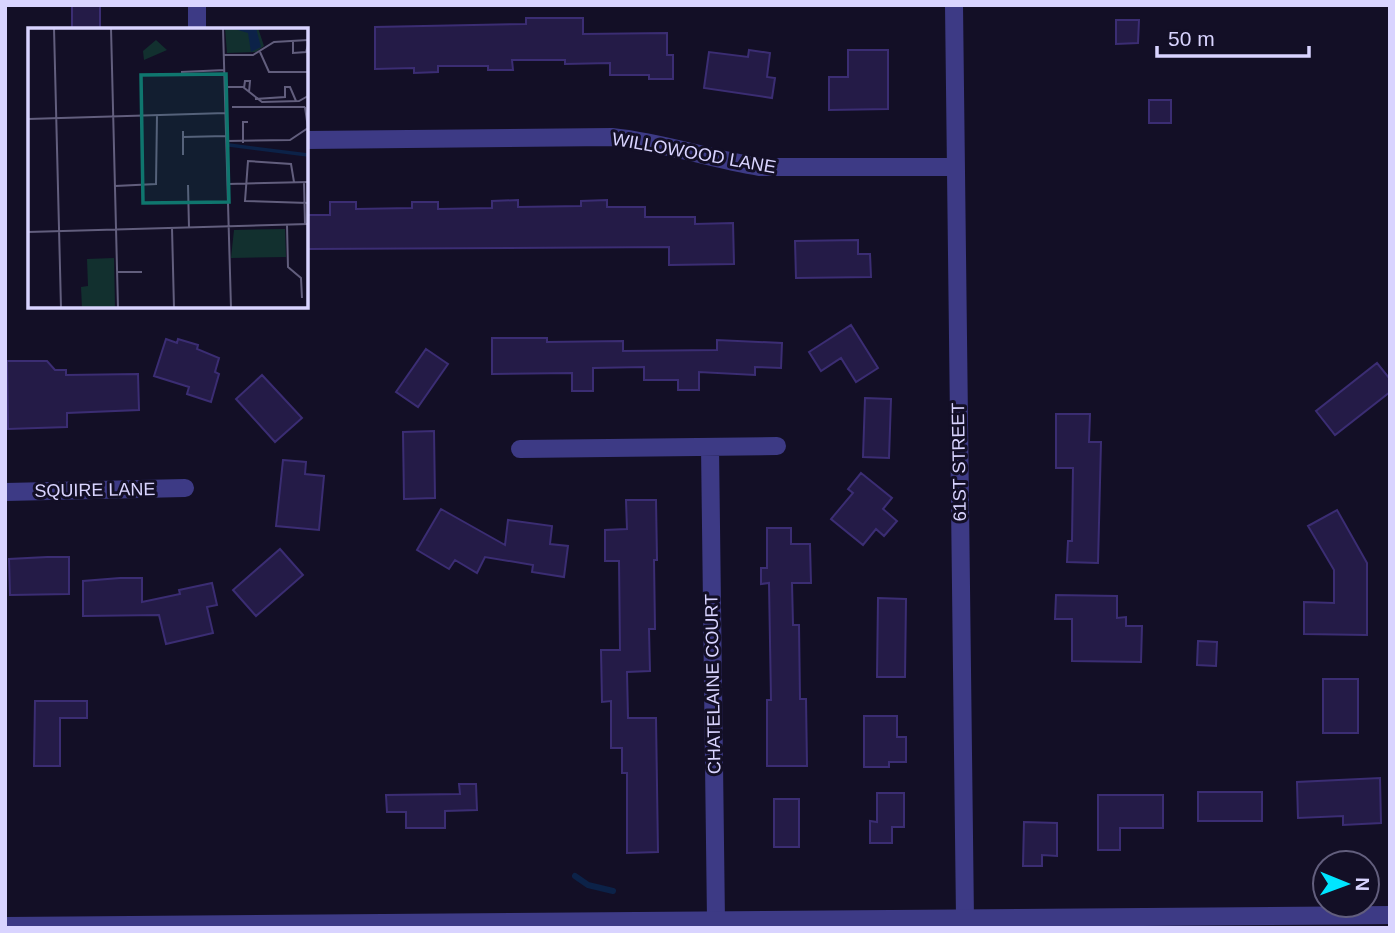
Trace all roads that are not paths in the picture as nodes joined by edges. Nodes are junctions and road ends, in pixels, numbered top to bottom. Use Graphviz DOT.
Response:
graph roads {
  1 [pos="197,5"];
  2 [pos="954,5"];
  3 [pos="197,28"];
  4 [pos="308,140"];
  5 [pos="956,167"];
  6 [pos="777,446"];
  7 [pos="710,447"];
  8 [pos="520,449"];
  9 [pos="185,488"];
  10 [pos="5,492"];
  11 [pos="1390,915"];
  12 [pos="965,919"];
  13 [pos="716,921"];
  14 [pos="1250,922"];
  15 [pos="659,924"];
  16 [pos="5,926"];
  17 [pos="197,926"];
  1 -- 3 [label="street"];
  2 -- 5 [label="street, 61ST STREET"];
  4 -- 5 [label="street, WILLOWOOD LANE"];
  5 -- 12 [label="street, 61ST STREET"];
  6 -- 7 [label="street"];
  7 -- 8 [label="street"];
  7 -- 13 [label="street, CHATELAINE COURT"];
  9 -- 10 [label="street, SQUIRE LANE"];
  11 -- 14 [label="street"];
  12 -- 13 [label="street"];
  12 -- 14 [label="street"];
  13 -- 15 [label="street"];
  15 -- 17 [label="street"];
  16 -- 17 [label="street"];
}
